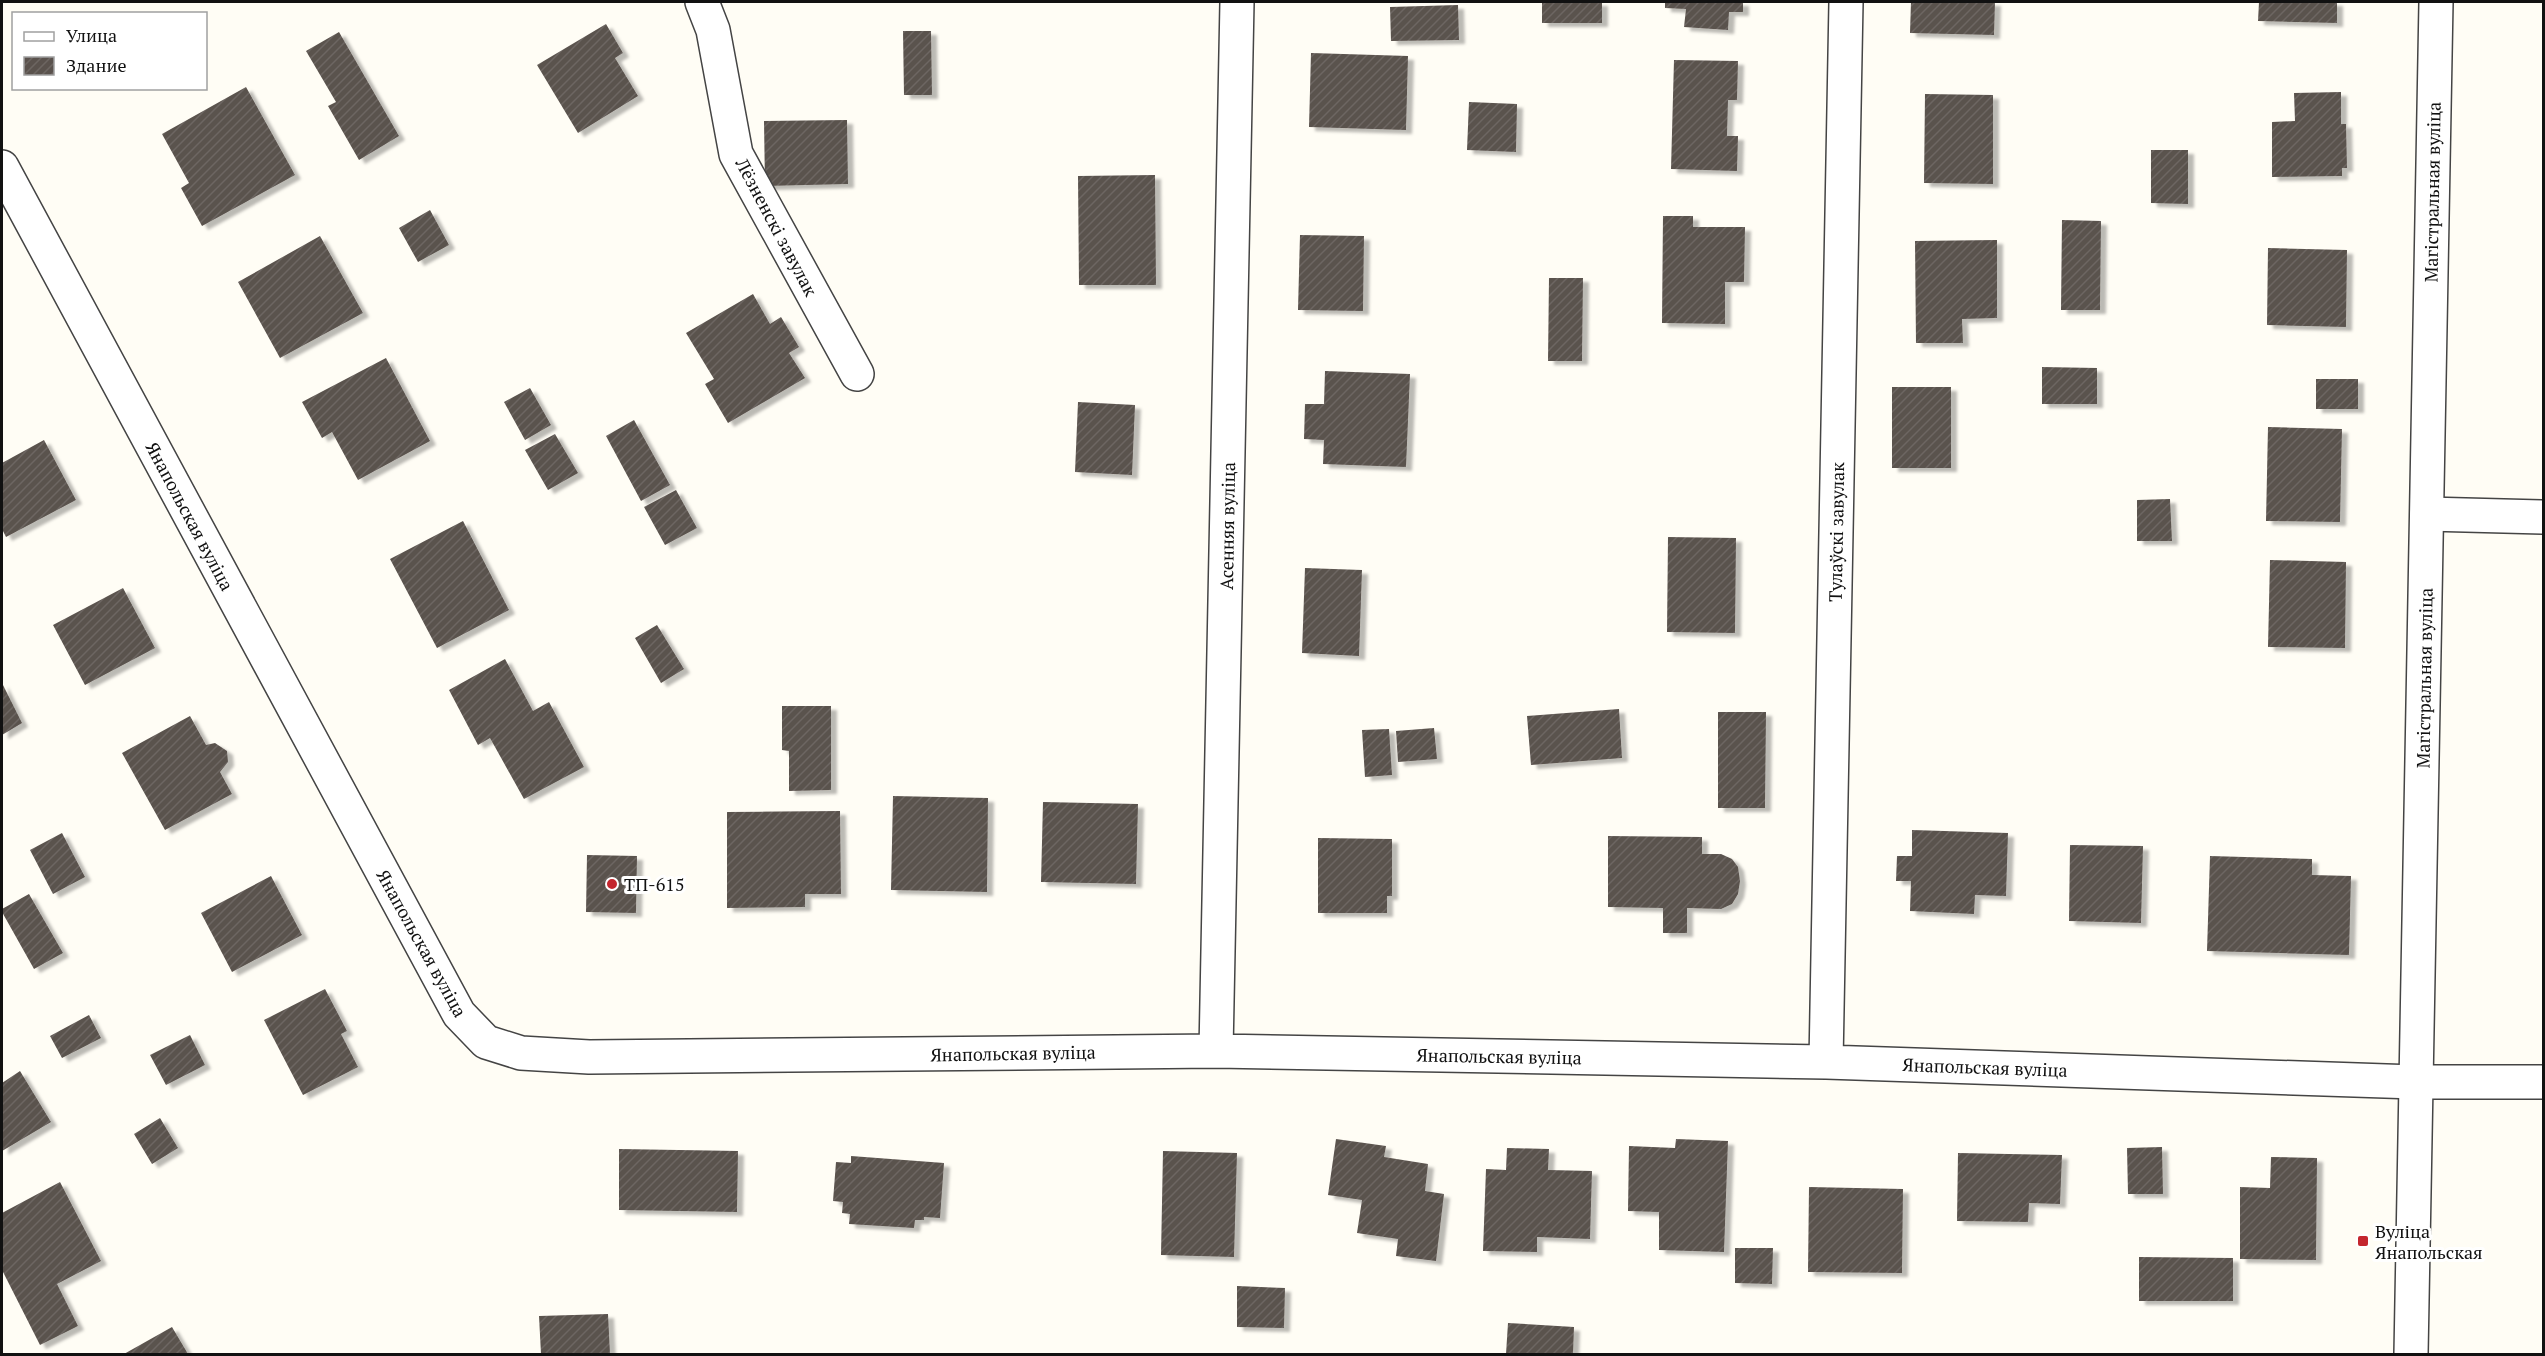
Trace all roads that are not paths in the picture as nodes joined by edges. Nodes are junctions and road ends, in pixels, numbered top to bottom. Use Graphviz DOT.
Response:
graph roads {
  1 [pos="702,2"];
  2 [pos="1237,2"];
  3 [pos="1846,2"];
  4 [pos="2436,2"];
  5 [pos="2,167"];
  6 [pos="857,374"];
  7 [pos="2427,514"];
  8 [pos="2544,517"];
  9 [pos="1216,1051"];
  10 [pos="1826,1062"];
  11 [pos="2415,1082"];
  12 [pos="2544,1082"];
  13 [pos="2411,1354"];
  1 -- 6 [label="street, Лёзненскі завулак"];
  2 -- 9 [label="street, Асенняя вуліца"];
  3 -- 10 [label="street, Тулаўскі завулак"];
  4 -- 7 [label="street, Магістральная вуліца"];
  5 -- 9 [label="street, Янапольская вуліца"];
  7 -- 8 [label="street"];
  7 -- 11 [label="street, Магістральная вуліца"];
  9 -- 10 [label="street, Янапольская вуліца"];
  10 -- 11 [label="street, Янапольская вуліца"];
  11 -- 12 [label="street, Янапольская вуліца"];
  11 -- 13 [label="street, Магістральная вуліца"];
}
